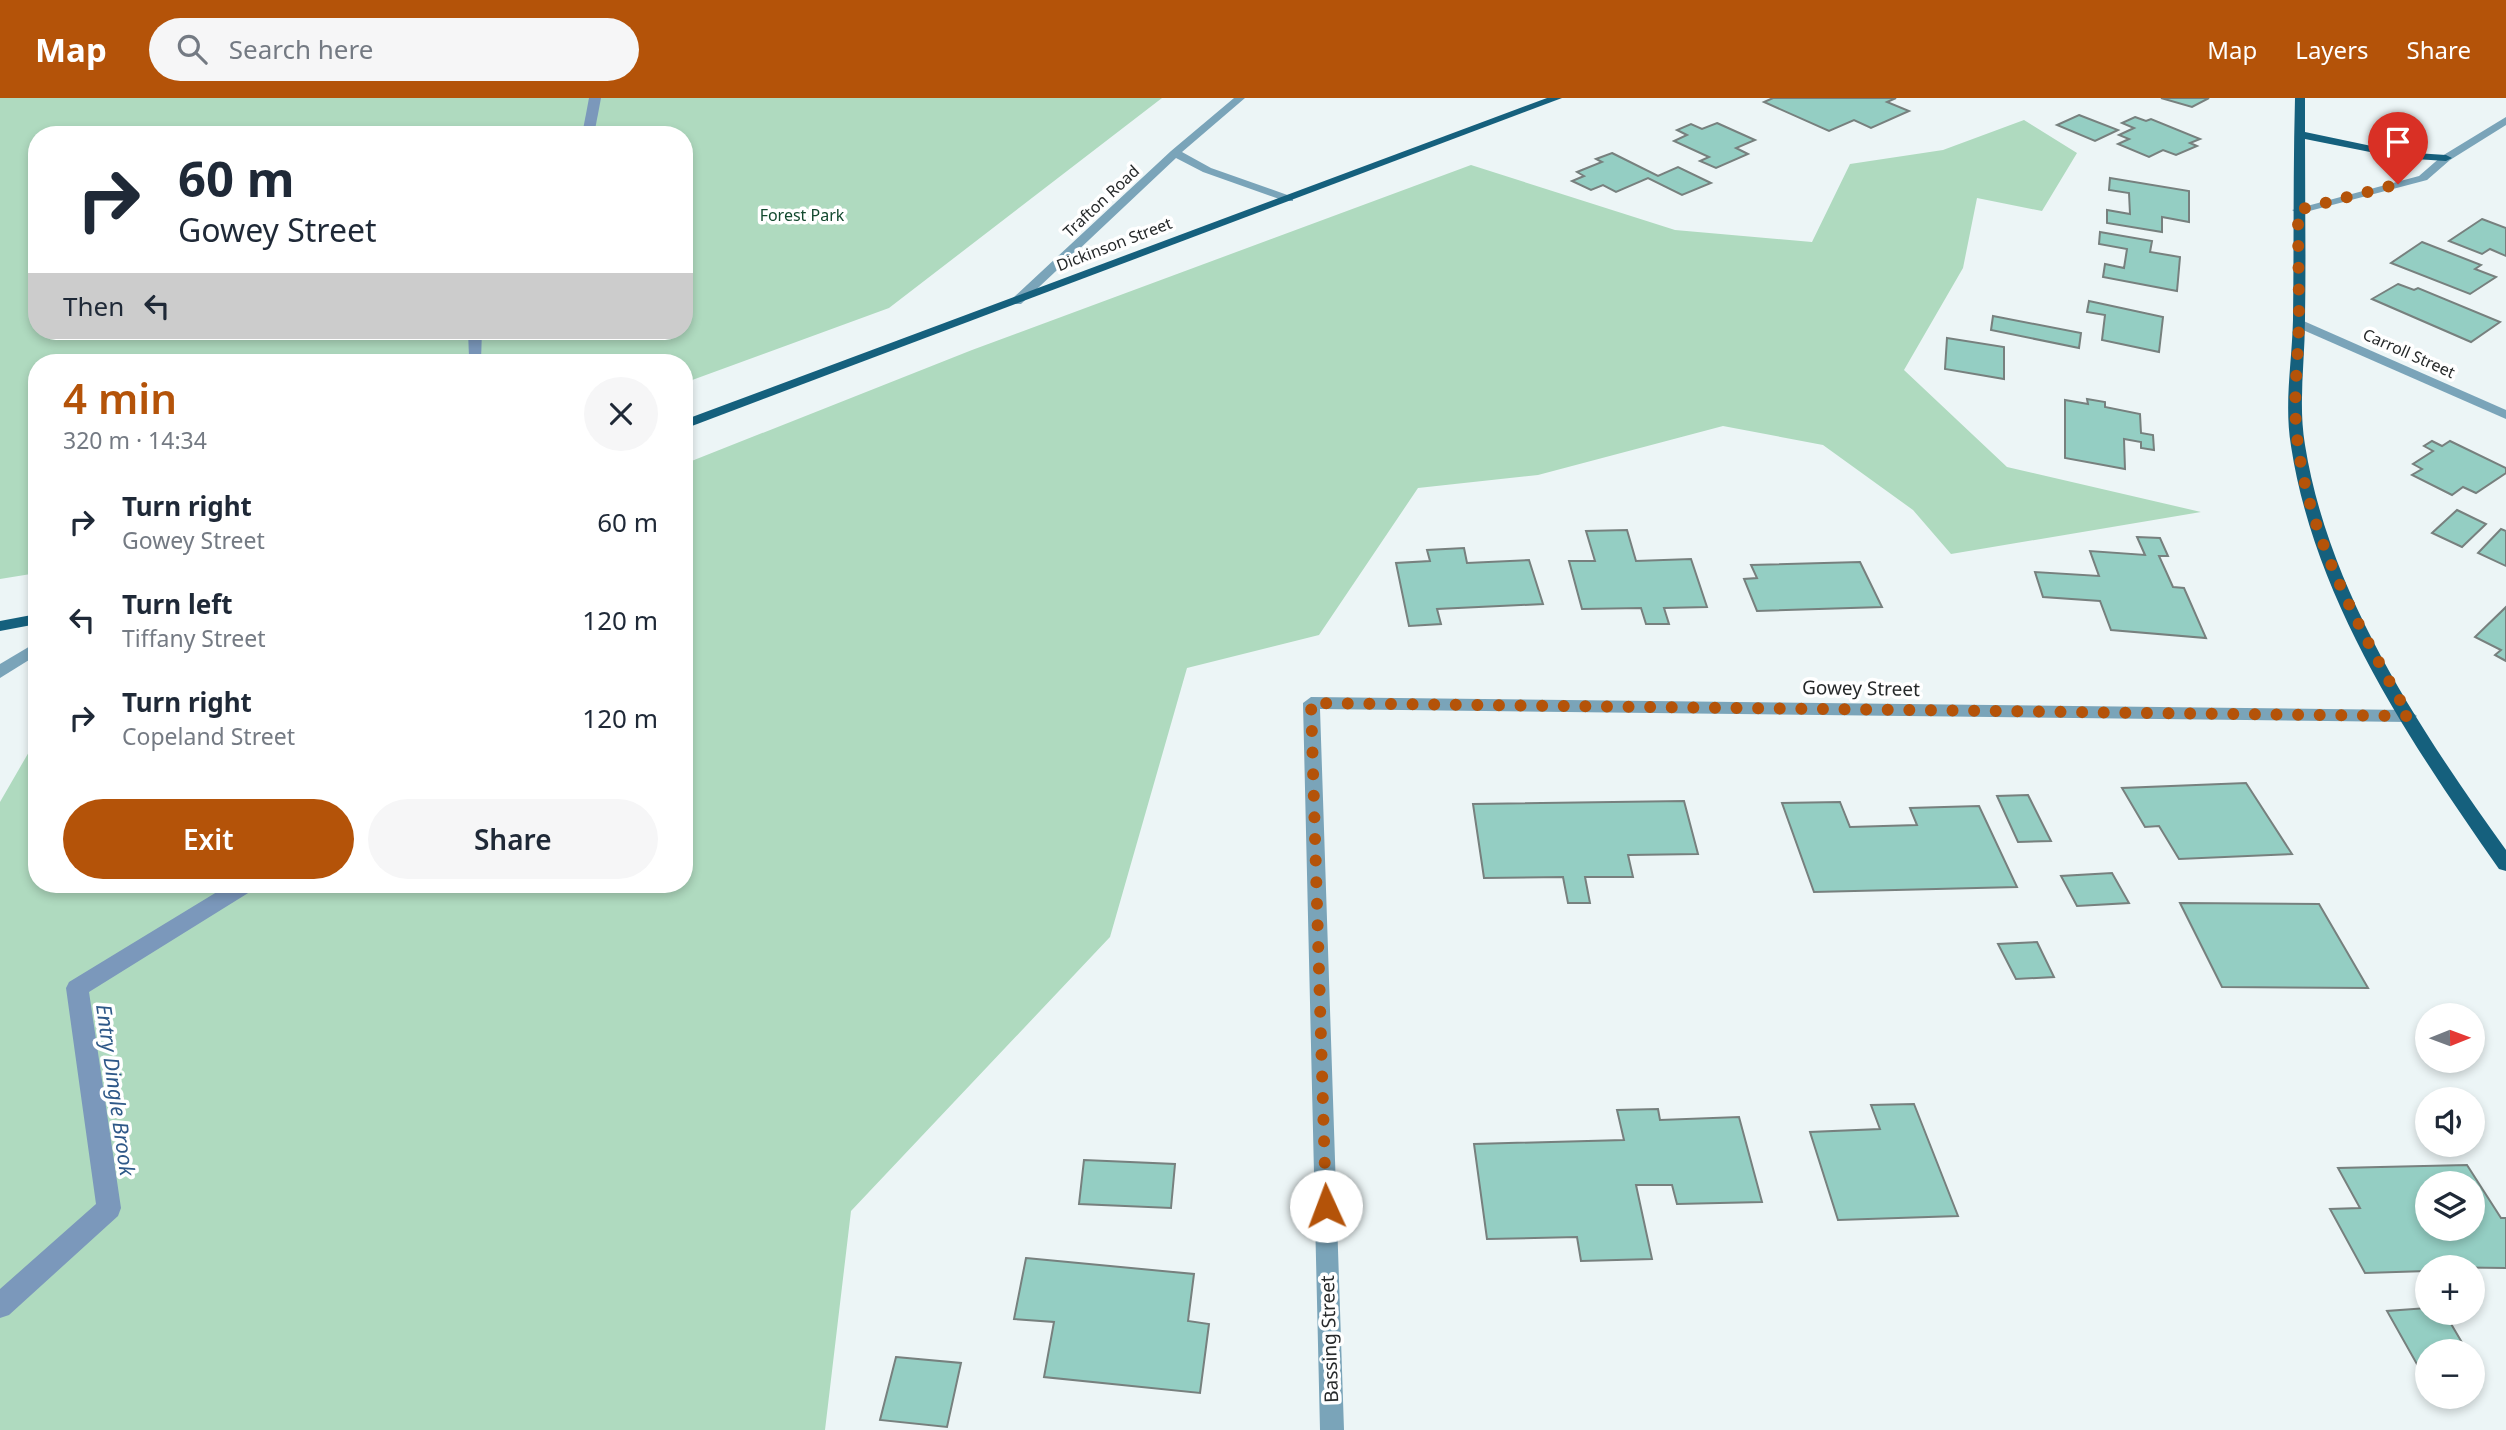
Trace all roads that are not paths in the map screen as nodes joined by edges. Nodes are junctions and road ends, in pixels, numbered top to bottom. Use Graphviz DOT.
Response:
graph roads {
  1 [pos="1240,98"];
  2 [pos="1557,98"];
  3 [pos="2300,98"];
  4 [pos="2506,120"];
  5 [pos="2299,134"];
  6 [pos="1175,153"];
  7 [pos="2446,158"];
  8 [pos="1289,199"];
  9 [pos="2298,210"];
  10 [pos="1017,301"];
  11 [pos="2299,323"];
  12 [pos="2506,415"];
  13 [pos="693,422"];
  14 [pos="28,621"];
  15 [pos="0,626"];
  16 [pos="28,652"];
  17 [pos="0,672"];
  18 [pos="1311,703"];
  19 [pos="2409,716"];
  20 [pos="2506,864"];
  21 [pos="1332,1430"];
  1 -- 6 [label="street, Trafton Road"];
  2 -- 8 [label="main road, Dickinson Street"];
  3 -- 5 [label="main road"];
  4 -- 7 [label="street"];
  5 -- 7 [label="main road"];
  5 -- 9 [label="main road"];
  6 -- 8 [label="street"];
  6 -- 10 [label="street, Trafton Road"];
  7 -- 9 [label="street"];
  8 -- 10 [label="main road, Dickinson Street"];
  9 -- 11 [label="main road"];
  10 -- 13 [label="main road, Dickinson Street"];
  11 -- 12 [label="street, Carroll Street"];
  11 -- 19 [label="main road"];
  14 -- 15 [label="main road"];
  16 -- 17 [label="street"];
  18 -- 19 [label="street, Gowey Street"];
  18 -- 21 [label="street, Bassing Street"];
  19 -- 20 [label="main road"];
}
